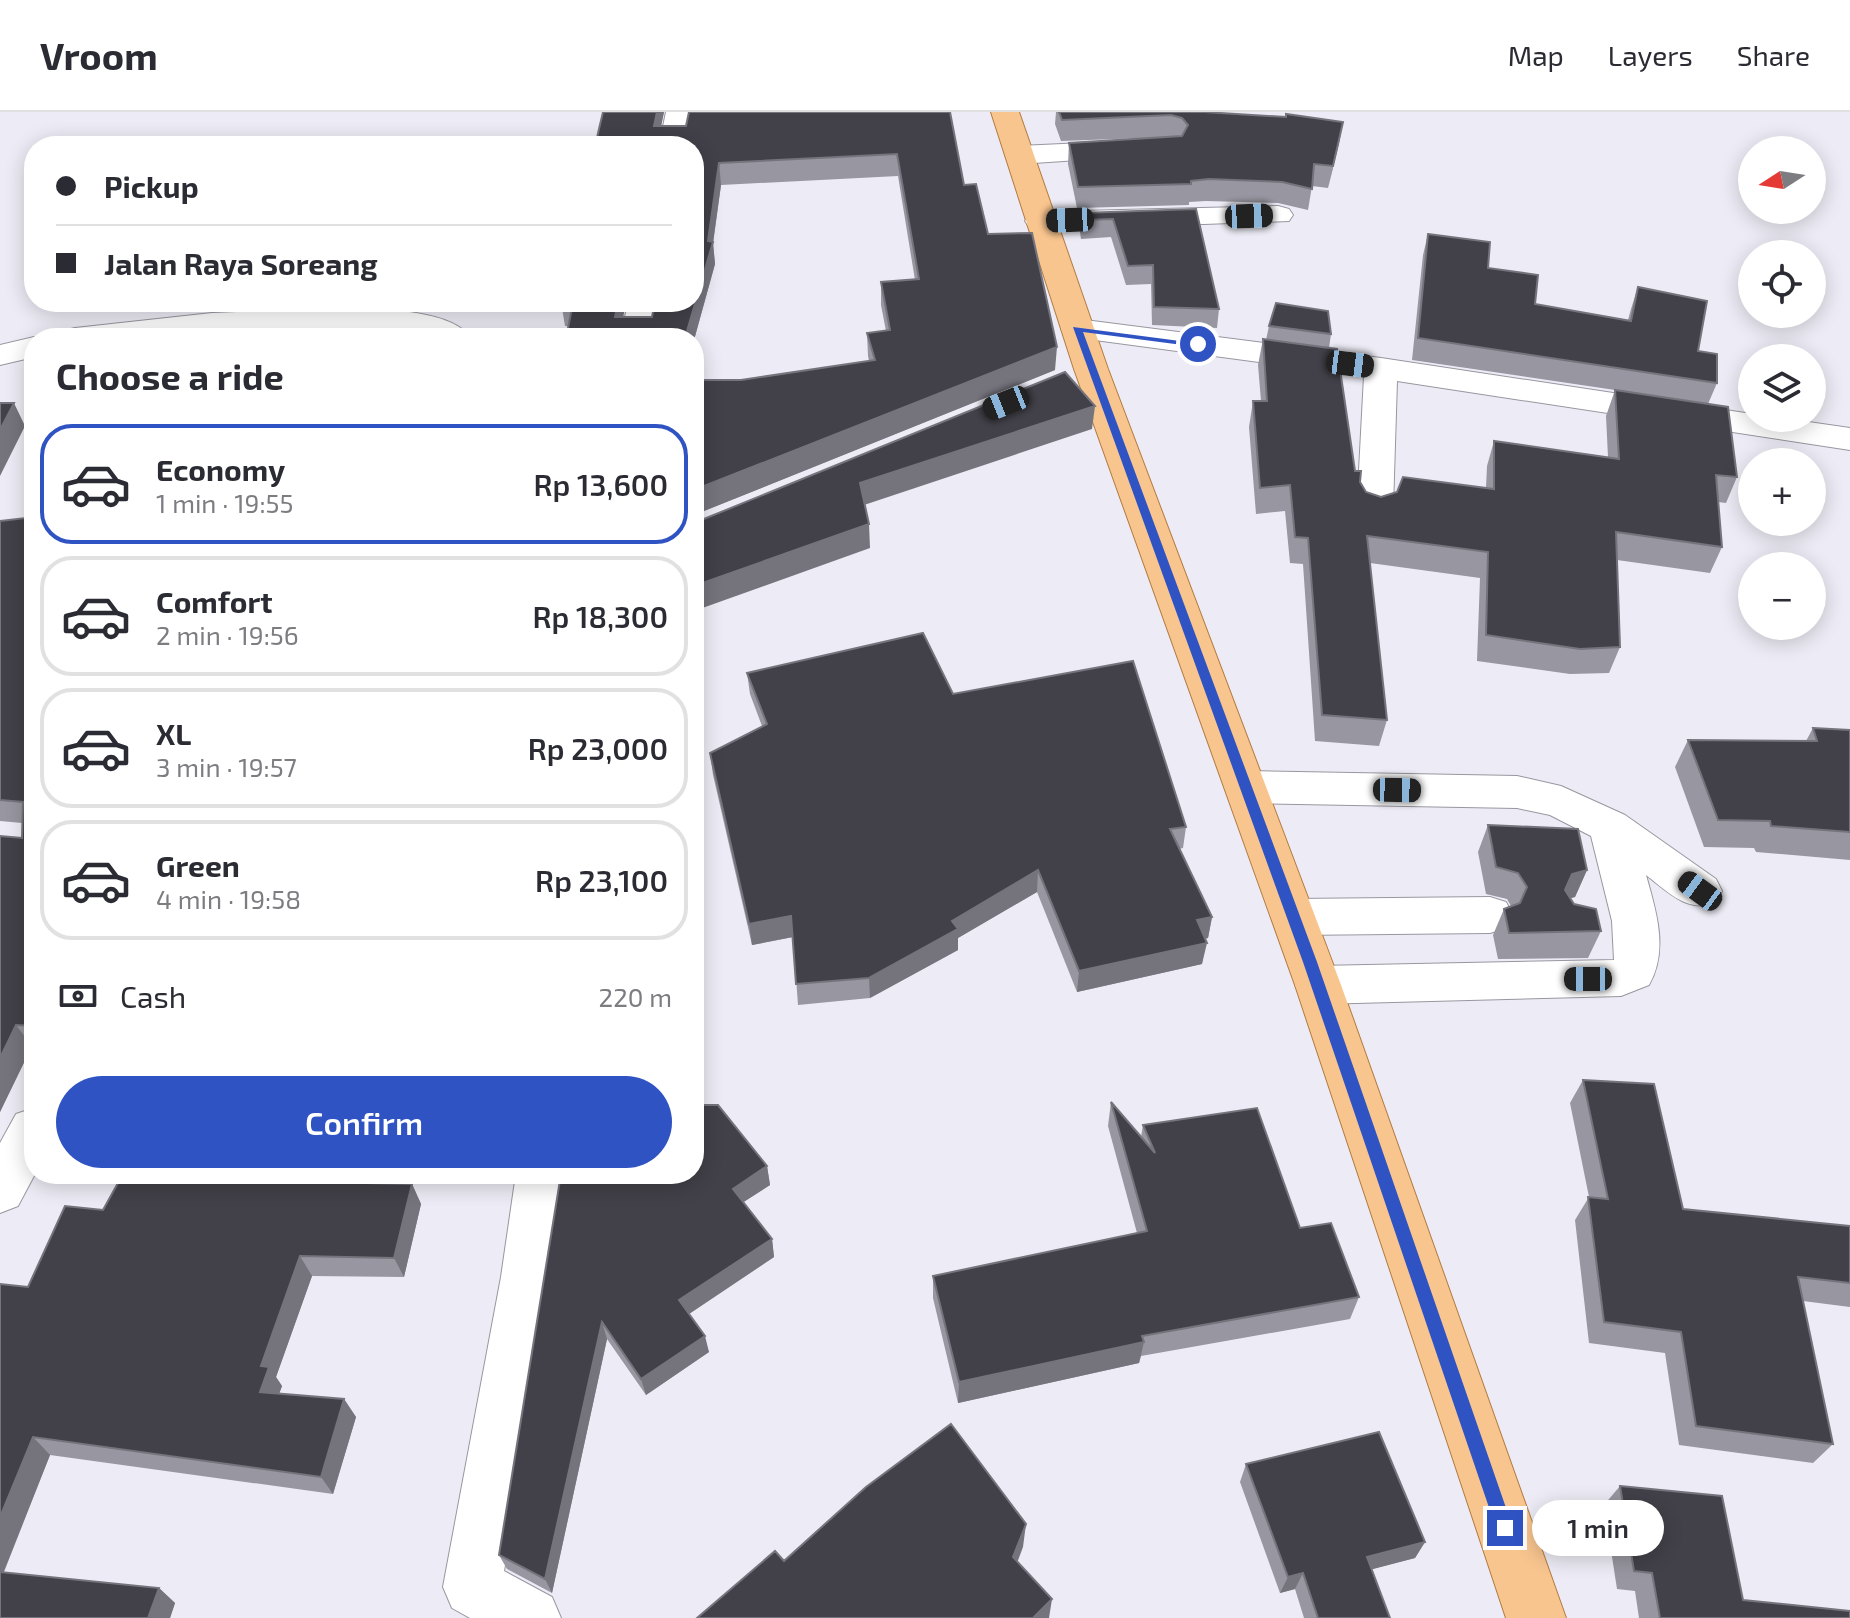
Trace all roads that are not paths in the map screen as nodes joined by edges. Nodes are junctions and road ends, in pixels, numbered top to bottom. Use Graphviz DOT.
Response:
graph roads {
  1 [pos="680,112"];
  2 [pos="1005,112"];
  3 [pos="675,136"];
  4 [pos="1154,149"];
  5 [pos="1019,155"];
  6 [pos="1278,215"];
  7 [pos="1040,221"];
  8 [pos="193,328"];
  9 [pos="440,328"];
  10 [pos="24,349"];
  11 [pos="0,355"];
  12 [pos="1076,359"];
  13 [pos="1381,368"];
  14 [pos="24,376"];
  15 [pos="0,380"];
  16 [pos="1850,439"];
  17 [pos="1375,508"];
  18 [pos="1247,787"];
  19 [pos="1610,826"];
  20 [pos="1700,891"];
  21 [pos="1490,915"];
  22 [pos="1294,917"];
  23 [pos="1318,985"];
  24 [pos="24,1147"];
  25 [pos="540,1184"];
  26 [pos="0,1190"];
  27 [pos="531,1618"];
  28 [pos="1536,1618"];
  1 -- 3 [label="street"];
  2 -- 5 [label="main road"];
  4 -- 5 [label="street"];
  5 -- 7 [label="main road"];
  6 -- 7 [label="street"];
  7 -- 12 [label="main road"];
  8 -- 9 [label="street"];
  10 -- 11 [label="street"];
  12 -- 13 [label="street"];
  12 -- 18 [label="main road"];
  13 -- 16 [label="street"];
  13 -- 17 [label="street"];
  14 -- 15 [label="street"];
  18 -- 19 [label="street"];
  18 -- 22 [label="main road"];
  19 -- 20 [label="street"];
  19 -- 23 [label="street"];
  21 -- 22 [label="street"];
  22 -- 23 [label="main road"];
  23 -- 28 [label="main road"];
  24 -- 26 [label="street"];
  25 -- 27 [label="street"];
}
